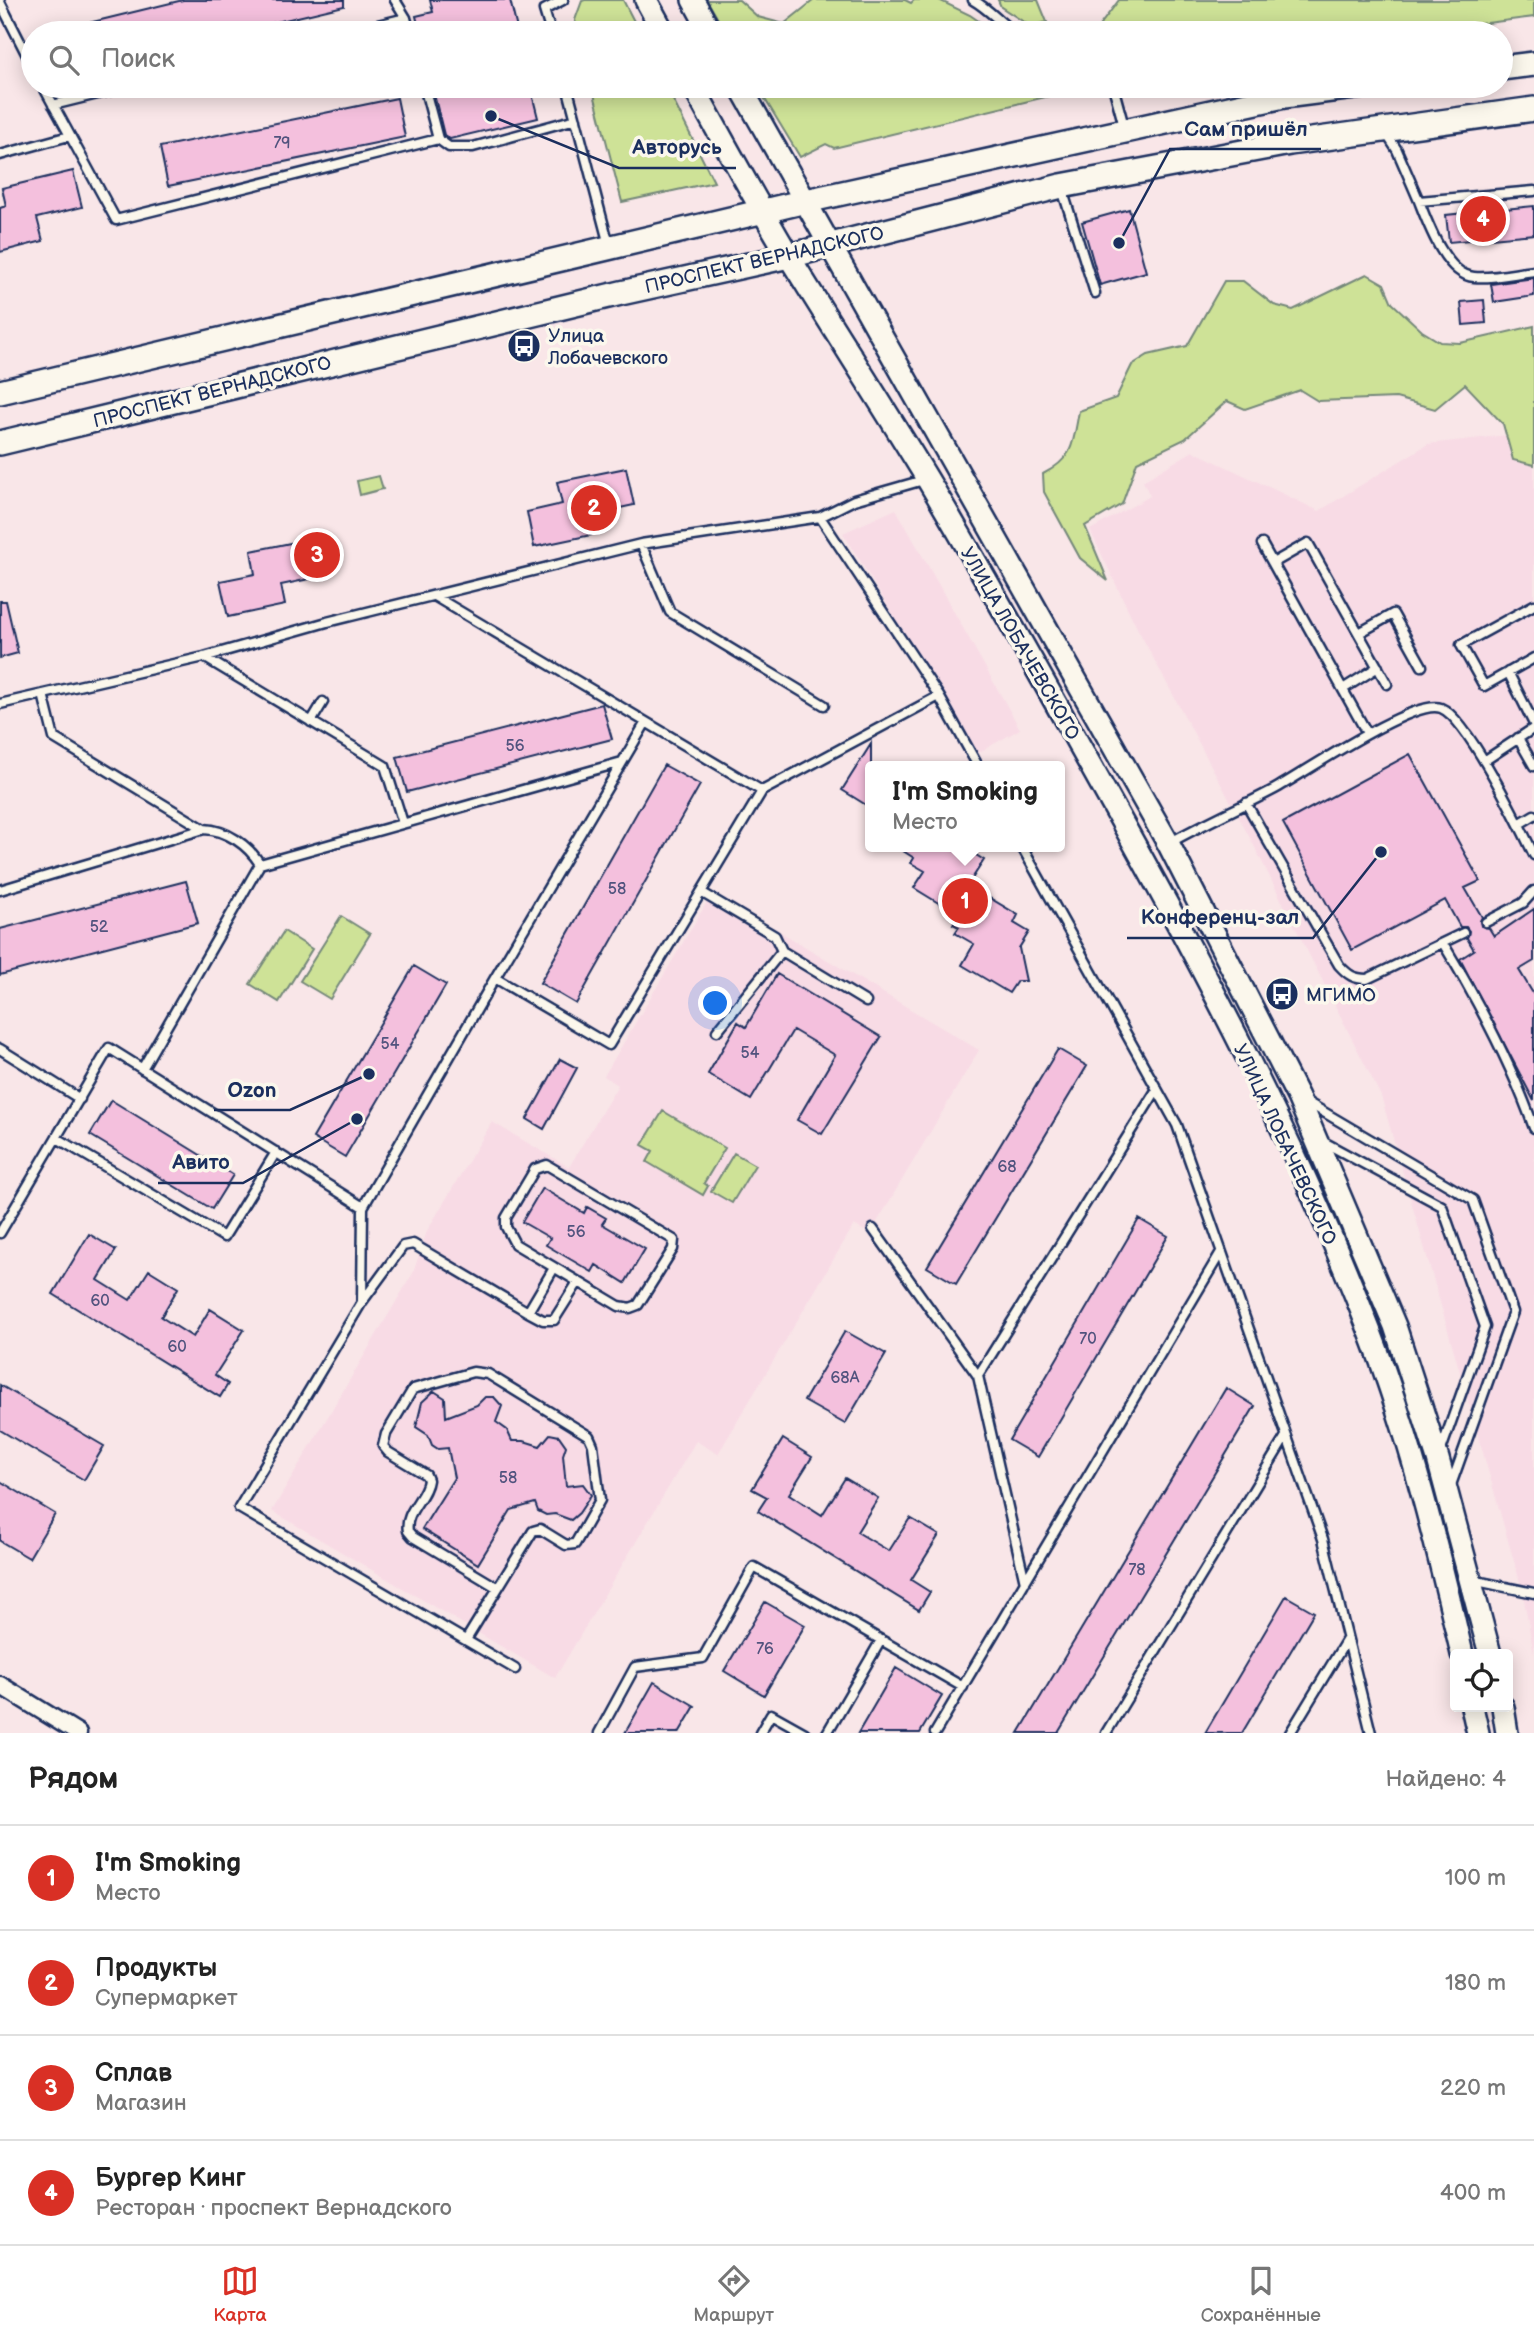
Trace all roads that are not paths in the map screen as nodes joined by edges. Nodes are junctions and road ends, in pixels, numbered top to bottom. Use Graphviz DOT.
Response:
graph roads {
  1 [pos="395,0"];
  2 [pos="538,0"];
  3 [pos="563,0"];
  4 [pos="646,0"];
  5 [pos="693,0"];
  6 [pos="973,0"];
  7 [pos="0,2"];
  8 [pos="544,10"];
  9 [pos="406,18"];
  10 [pos="394,21"];
  11 [pos="407,21"];
  12 [pos="547,21"];
  13 [pos="657,21"];
  14 [pos="704,21"];
  15 [pos="999,21"];
  16 [pos="21,43"];
  17 [pos="1534,64"];
  18 [pos="1513,67"];
  19 [pos="49,98"];
  20 [pos="82,98"];
  21 [pos="427,98"];
  22 [pos="570,98"];
  23 [pos="700,98"];
  24 [pos="747,98"];
  25 [pos="1116,98"];
  26 [pos="1275,98"];
  27 [pos="53,105"];
  28 [pos="1534,109"];
  29 [pos="576,119"];
  30 [pos="1385,130"];
  31 [pos="1125,131"];
  32 [pos="69,136"];
  33 [pos="438,139"];
  34 [pos="0,155"];
  35 [pos="1062,186"];
  36 [pos="1534,191"];
  37 [pos="806,201"];
  38 [pos="1419,201"];
  39 [pos="764,213"];
  40 [pos="831,245"];
  41 [pos="610,248"];
  42 [pos="789,256"];
  43 [pos="1534,271"];
  44 [pos="1095,293"];
  45 [pos="0,392"];
  46 [pos="0,443"];
  47 [pos="927,479"];
  48 [pos="820,517"];
  49 [pos="641,544"];
  50 [pos="1262,544"];
  51 [pos="1273,563"];
  52 [pos="434,596"];
  53 [pos="1534,605"];
  54 [pos="1359,633"];
  55 [pos="204,657"];
  56 [pos="1534,658"];
  57 [pos="1422,666"];
  58 [pos="1378,667"];
  59 [pos="1508,672"];
  60 [pos="1387,684"];
  61 [pos="1343,689"];
  62 [pos="43,694"];
  63 [pos="939,696"];
  64 [pos="323,702"];
  65 [pos="0,705"];
  66 [pos="824,705"];
  67 [pos="312,722"];
  68 [pos="646,722"];
  69 [pos="1534,726"];
  70 [pos="1367,733"];
  71 [pos="1518,738"];
  72 [pos="975,761"];
  73 [pos="1484,761"];
  74 [pos="622,762"];
  75 [pos="1534,766"];
  76 [pos="762,791"];
  77 [pos="1246,803"];
  78 [pos="1534,815"];
  79 [pos="403,823"];
  80 [pos="1519,824"];
  81 [pos="204,829"];
  82 [pos="1168,843"];
  83 [pos="1026,852"];
  84 [pos="1534,855"];
  85 [pos="260,864"];
  86 [pos="0,890"];
  87 [pos="1534,891"];
  88 [pos="701,892"];
  89 [pos="1486,922"];
  90 [pos="1464,933"];
  91 [pos="1443,943"];
  92 [pos="782,951"];
  93 [pos="495,978"];
  94 [pos="866,1002"];
  95 [pos="717,1031"];
  96 [pos="0,1049"];
  97 [pos="142,1069"];
  98 [pos="1157,1089"];
  99 [pos="1298,1097"];
  100 [pos="80,1099"];
  101 [pos="1534,1128"];
  102 [pos="1316,1137"];
  103 [pos="57,1138"];
  104 [pos="276,1152"];
  105 [pos="363,1207"];
  106 [pos="873,1230"];
  107 [pos="0,1233"];
  108 [pos="1221,1252"];
  109 [pos="554,1268"];
  110 [pos="578,1282"];
  111 [pos="362,1302"];
  112 [pos="528,1312"];
  113 [pos="978,1376"];
  114 [pos="1286,1436"];
  115 [pos="1438,1459"];
  116 [pos="1447,1494"];
  117 [pos="1471,1580"];
  118 [pos="1025,1582"];
  119 [pos="498,1588"];
  120 [pos="1534,1593"];
  121 [pos="1347,1639"];
  122 [pos="466,1640"];
  123 [pos="881,1640"];
  124 [pos="1461,1649"];
  125 [pos="1489,1649"];
  126 [pos="515,1669"];
  127 [pos="0,1685"];
  128 [pos="963,1687"];
  129 [pos="1473,1712"];
  130 [pos="1504,1712"];
  131 [pos="78,1733"];
  132 [pos="599,1733"];
  133 [pos="760,1733"];
  134 [pos="805,1733"];
  135 [pos="827,1733"];
  136 [pos="935,1733"];
  137 [pos="1106,1733"];
  138 [pos="1290,1733"];
  139 [pos="1371,1733"];
  140 [pos="1478,1733"];
  141 [pos="1507,1733"];
  1 -- 9 [label="lane"];
  2 -- 8 [label="lane"];
  3 -- 8 [label="lane"];
  4 -- 13 [label="main road"];
  5 -- 14 [label="main road"];
  6 -- 15 [label="lane"];
  7 -- 16 [label="lane"];
  8 -- 12 [label="lane"];
  9 -- 10 [label="lane"];
  9 -- 11 [label="lane"];
  17 -- 18 [label="main road"];
  19 -- 27 [label="lane"];
  20 -- 27 [label="lane"];
  21 -- 33 [label="lane"];
  22 -- 29 [label="lane"];
  23 -- 39 [label="main road, УЛИЦА ЛОБАЧЕВСКОГО"];
  24 -- 37 [label="main road, УЛИЦА ЛОБАЧЕВСКОГО"];
  25 -- 31 [label="lane"];
  26 -- 31 [label="main road"];
  27 -- 32 [label="lane"];
  28 -- 30 [label="main road, ПРОСПЕКТ ВЕРНАДСКОГО"];
  29 -- 33 [label="lane"];
  29 -- 41 [label="lane"];
  30 -- 35 [label="main road, ПРОСПЕКТ ВЕРНАДСКОГО"];
  30 -- 38 [label="lane"];
  31 -- 37 [label="main road"];
  32 -- 33 [label="lane"];
  32 -- 34 [label="lane"];
  35 -- 40 [label="main road, ПРОСПЕКТ ВЕРНАДСКОГО"];
  35 -- 44 [label="lane"];
  36 -- 38 [label="lane"];
  37 -- 39 [label="main road"];
  37 -- 40 [label="main road, УЛИЦА ЛОБАЧЕВСКОГО"];
  38 -- 43 [label="lane"];
  39 -- 41 [label="main road"];
  39 -- 42 [label="main road, УЛИЦА ЛОБАЧЕВСКОГО"];
  40 -- 42 [label="main road, ПРОСПЕКТ ВЕРНАДСКОГО"];
  40 -- 82 [label="main road, УЛИЦА ЛОБАЧЕВСКОГО"];
  41 -- 45 [label="main road"];
  42 -- 46 [label="main road, ПРОСПЕКТ ВЕРНАДСКОГО"];
  42 -- 47 [label="main road, УЛИЦА ЛОБАЧЕВСКОГО"];
  47 -- 48 [label="lane"];
  47 -- 124 [label="main road, УЛИЦА ЛОБАЧЕВСКОГО"];
  48 -- 49 [label="lane"];
  48 -- 63 [label="lane"];
  49 -- 52 [label="lane"];
  49 -- 66 [label="lane"];
  50 -- 51 [label="lane"];
  51 -- 54 [label="lane"];
  51 -- 61 [label="lane"];
  52 -- 55 [label="lane"];
  52 -- 68 [label="lane"];
  53 -- 59 [label="lane"];
  54 -- 57 [label="lane"];
  54 -- 58 [label="lane"];
  55 -- 62 [label="lane"];
  55 -- 67 [label="lane"];
  56 -- 59 [label="lane"];
  58 -- 60 [label="lane"];
  58 -- 61 [label="lane"];
  59 -- 69 [label="lane"];
  61 -- 70 [label="lane"];
  62 -- 65 [label="lane"];
  62 -- 81 [label="lane"];
  63 -- 72 [label="lane"];
  63 -- 76 [label="lane"];
  64 -- 67 [label="lane"];
  67 -- 79 [label="lane"];
  68 -- 74 [label="lane"];
  68 -- 76 [label="lane"];
  69 -- 71 [label="lane"];
  70 -- 73 [label="lane"];
  70 -- 77 [label="lane"];
  71 -- 73 [label="lane"];
  71 -- 75 [label="lane"];
  73 -- 80 [label="lane"];
  74 -- 79 [label="lane"];
  74 -- 93 [label="lane"];
  76 -- 88 [label="lane"];
  77 -- 82 [label="lane"];
  77 -- 91 [label="lane"];
  78 -- 80 [label="lane"];
  79 -- 85 [label="lane"];
  80 -- 84 [label="lane"];
  81 -- 85 [label="lane"];
  81 -- 86 [label="lane"];
  82 -- 99 [label="main road, УЛИЦА ЛОБАЧЕВСКОГО"];
  83 -- 98 [label="lane"];
  85 -- 97 [label="lane"];
  87 -- 89 [label="lane"];
  88 -- 92 [label="lane"];
  88 -- 93 [label="lane"];
  90 -- 91 [label="lane"];
  91 -- 101 [label="lane"];
  92 -- 94 [label="lane"];
  92 -- 95 [label="lane"];
  93 -- 105 [label="lane"];
  96 -- 100 [label="lane"];
  97 -- 100 [label="lane"];
  97 -- 104 [label="lane"];
  98 -- 108 [label="lane"];
  98 -- 113 [label="lane"];
  99 -- 102 [label="main road, УЛИЦА ЛОБАЧЕВСКОГО"];
  99 -- 116 [label="lane"];
  100 -- 103 [label="lane"];
  102 -- 115 [label="main road, УЛИЦА ЛОБАЧЕВСКОГО"];
  102 -- 115 [label="lane"];
  103 -- 104 [label="lane"];
  103 -- 107 [label="lane"];
  104 -- 105 [label="lane"];
  105 -- 111 [label="lane"];
  106 -- 113 [label="lane"];
  108 -- 114 [label="lane"];
  108 -- 118 [label="lane"];
  109 -- 110 [label="lane"];
  109 -- 110 [label="lane"];
  109 -- 112 [label="lane"];
  110 -- 112 [label="lane"];
  111 -- 112 [label="lane"];
  111 -- 122 [label="lane"];
  113 -- 118 [label="lane"];
  114 -- 121 [label="lane"];
  114 -- 137 [label="lane"];
  115 -- 116 [label="main road, УЛИЦА ЛОБАЧЕВСКОГО"];
  116 -- 117 [label="main road, УЛИЦА ЛОБАЧЕВСКОГО"];
  117 -- 120 [label="lane"];
  117 -- 125 [label="main road, УЛИЦА ЛОБАЧЕВСКОГО"];
  118 -- 128 [label="lane"];
  119 -- 119 [label="lane"];
  119 -- 122 [label="lane"];
  121 -- 138 [label="lane"];
  121 -- 139 [label="lane"];
  122 -- 126 [label="lane"];
  123 -- 128 [label="lane"];
  123 -- 132 [label="lane"];
  123 -- 135 [label="lane"];
  127 -- 131 [label="street"];
  128 -- 136 [label="lane"];
  129 -- 140 [label="main road"];
  130 -- 141 [label="main road"];
  133 -- 134 [label="lane"];
}
